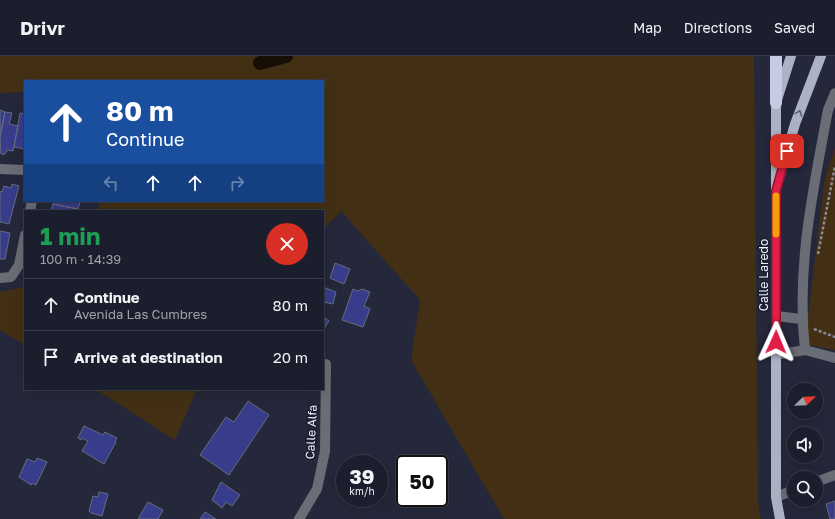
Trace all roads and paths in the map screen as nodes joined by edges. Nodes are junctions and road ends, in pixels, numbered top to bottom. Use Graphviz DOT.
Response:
graph roads {
  1 [pos="776,56"];
  2 [pos="791,56"];
  3 [pos="821,56"];
  4 [pos="835,93"];
  5 [pos="776,103"];
  6 [pos="835,166"];
  7 [pos="0,169"];
  8 [pos="24,170"];
  9 [pos="776,191"];
  10 [pos="24,240"];
  11 [pos="817,256"];
  12 [pos="0,278"];
  13 [pos="776,316"];
  14 [pos="801,319"];
  15 [pos="811,325"];
  16 [pos="835,337"];
  17 [pos="805,350"];
  18 [pos="775,355"];
  19 [pos="835,358"];
  20 [pos="326,364"];
  21 [pos="835,474"];
  22 [pos="823,479"];
  23 [pos="787,493"];
  24 [pos="776,497"];
  25 [pos="299,519"];
  26 [pos="780,519"];
  1 -- 5 [label="highway"];
  2 -- 5 [label="main road, Calle Laredo"];
  9 -- 3 [label="main road, one-way"];
  4 -- 14 [label="street"];
  5 -- 9 [label="main road, Calle Laredo"];
  6 -- 11 [label="path"];
  7 -- 8 [label="street"];
  9 -- 13 [label="main road, Calle Laredo"];
  10 -- 12 [label="street"];
  13 -- 14 [label="street"];
  13 -- 18 [label="main road, Calle Laredo"];
  14 -- 17 [label="street"];
  15 -- 16 [label="path"];
  17 -- 18 [label="street"];
  17 -- 19 [label="street"];
  18 -- 24 [label="main road, Calle Laredo"];
  20 -- 25 [label="street, Calle Alfa"];
  21 -- 22 [label="street"];
  23 -- 24 [label="street"];
  24 -- 26 [label="main road, Calle Laredo"];
}
